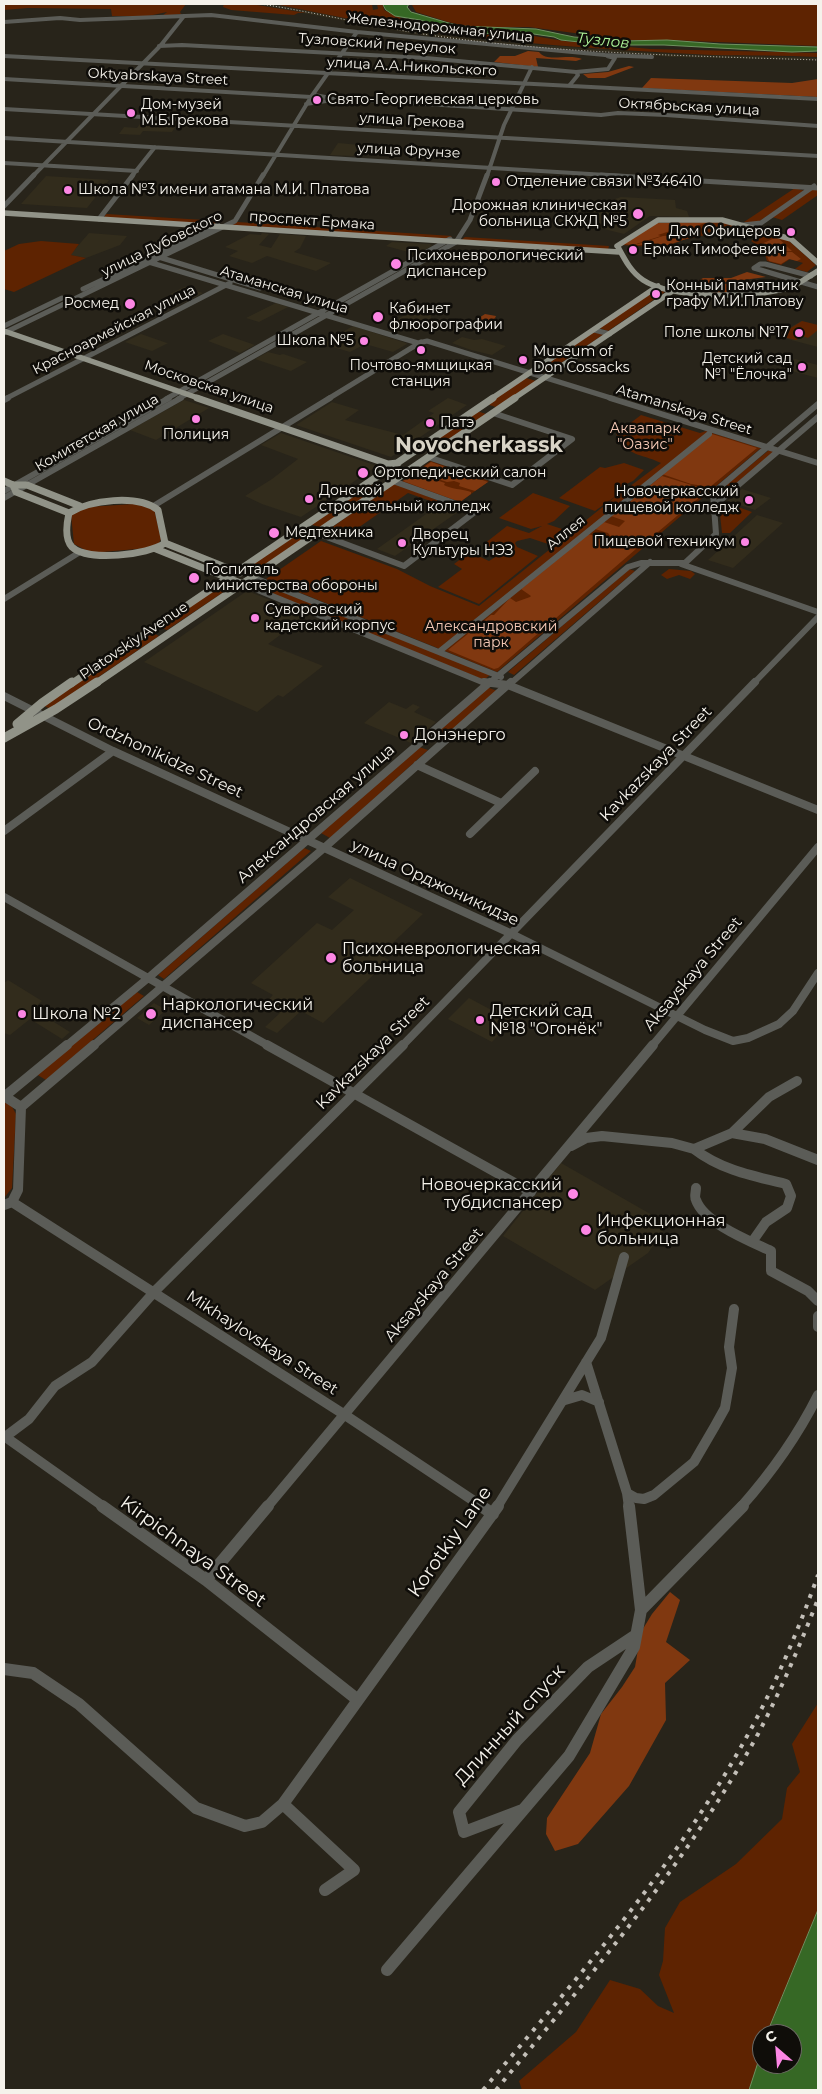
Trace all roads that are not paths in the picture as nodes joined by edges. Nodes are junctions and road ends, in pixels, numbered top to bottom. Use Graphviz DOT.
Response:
graph roads {
  1 [pos="184,16"];
  2 [pos="4,22"];
  3 [pos="356,32"];
  4 [pos="159,46"];
  5 [pos="340,53"];
  6 [pos="605,55"];
  7 [pos="4,56"];
  8 [pos="652,57"];
  9 [pos="143,63"];
  10 [pos="532,68"];
  11 [pos="576,72"];
  12 [pos="326,74"];
  13 [pos="4,79"];
  14 [pos="523,84"];
  15 [pos="122,86"];
  16 [pos="570,86"];
  17 [pos="312,96"];
  18 [pos="331,98"];
  19 [pos="818,99"];
  20 [pos="306,104"];
  21 [pos="4,109"];
  22 [pos="510,109"];
  23 [pos="95,114"];
  24 [pos="293,126"];
  25 [pos="818,126"];
  26 [pos="500,137"];
  27 [pos="4,138"];
  28 [pos="66,141"];
  29 [pos="155,147"];
  30 [pos="275,154"];
  31 [pos="818,156"];
  32 [pos="4,163"];
  33 [pos="42,165"];
  34 [pos="490,167"];
  35 [pos="137,171"];
  36 [pos="818,183"];
  37 [pos="816,187"];
  38 [pos="4,207"];
  39 [pos="4,213"];
  40 [pos="104,213"];
  41 [pos="99,219"];
  42 [pos="235,221"];
  43 [pos="761,223"];
  44 [pos="743,225"];
  45 [pos="212,226"];
  46 [pos="320,226"];
  47 [pos="224,227"];
  48 [pos="766,231"];
  49 [pos="446,234"];
  50 [pos="462,235"];
  51 [pos="471,236"];
  52 [pos="491,237"];
  53 [pos="445,241"];
  54 [pos="456,242"];
  55 [pos="618,249"];
  56 [pos="152,255"];
  57 [pos="162,258"];
  58 [pos="142,260"];
  59 [pos="817,261"];
  60 [pos="152,263"];
  61 [pos="816,274"];
  62 [pos="235,280"];
  63 [pos="800,283"];
  64 [pos="227,284"];
  65 [pos="658,286"];
  66 [pos="818,287"];
  67 [pos="81,290"];
  68 [pos="267,290"];
  69 [pos="674,290"];
  70 [pos="90,292"];
  71 [pos="304,302"];
  72 [pos="325,308"];
  73 [pos="334,311"];
  74 [pos="319,312"];
  75 [pos="327,315"];
  76 [pos="594,330"];
  77 [pos="5,331"];
  78 [pos="610,334"];
  79 [pos="426,340"];
  80 [pos="418,343"];
  81 [pos="245,354"];
  82 [pos="254,357"];
  83 [pos="85,358"];
  84 [pos="530,373"];
  85 [pos="543,379"];
  86 [pos="179,391"];
  87 [pos="188,394"];
  88 [pos="4,400"];
  89 [pos="818,404"];
  90 [pos="479,407"];
  91 [pos="493,413"];
  92 [pos="818,417"];
  93 [pos="282,426"];
  94 [pos="104,434"];
  95 [pos="709,434"];
  96 [pos="112,437"];
  97 [pos="566,437"];
  98 [pos="768,448"];
  99 [pos="778,451"];
  100 [pos="406,456"];
  101 [pos="426,458"];
  102 [pos="383,462"];
  103 [pos="818,463"];
  104 [pos="395,464"];
  105 [pos="385,470"];
  106 [pos="4,481"];
  107 [pos="393,481"];
  108 [pos="505,483"];
  109 [pos="27,486"];
  110 [pos="15,488"];
  111 [pos="4,491"];
  112 [pos="4,498"];
  113 [pos="155,505"];
  114 [pos="715,505"];
  115 [pos="80,506"];
  116 [pos="69,513"];
  117 [pos="300,527"];
  118 [pos="316,533"];
  119 [pos="165,543"];
  120 [pos="156,549"];
  121 [pos="80,552"];
  122 [pos="650,562"];
  123 [pos="681,564"];
  124 [pos="236,571"];
  125 [pos="227,577"];
  126 [pos="252,577"];
  127 [pos="243,584"];
  128 [pos="4,599"];
  129 [pos="818,612"];
  130 [pos="818,617"];
  131 [pos="152,628"];
  132 [pos="168,635"];
  133 [pos="440,651"];
  134 [pos="498,675"];
  135 [pos="488,684"];
  136 [pos="508,684"];
  137 [pos="4,696"];
  138 [pos="33,711"];
  139 [pos="43,716"];
  140 [pos="4,733"];
  141 [pos="4,738"];
  142 [pos="113,751"];
  143 [pos="684,756"];
  144 [pos="417,765"];
  145 [pos="535,771"];
  146 [pos="501,803"];
  147 [pos="818,810"];
  148 [pos="4,831"];
  149 [pos="470,834"];
  150 [pos="308,840"];
  151 [pos="818,847"];
  152 [pos="324,848"];
  153 [pos="4,897"];
  154 [pos="512,934"];
  155 [pos="818,973"];
  156 [pos="147,979"];
  157 [pos="162,988"];
  158 [pos="678,1016"];
  159 [pos="796,1081"];
  160 [pos="356,1093"];
  161 [pos="4,1096"];
  162 [pos="20,1107"];
  163 [pos="732,1133"];
  164 [pos="566,1148"];
  165 [pos="694,1150"];
  166 [pos="818,1160"];
  167 [pos="696,1188"];
  168 [pos="531,1192"];
  169 [pos="8,1204"];
  170 [pos="752,1242"];
  171 [pos="624,1257"];
  172 [pos="155,1292"];
  173 [pos="818,1302"];
  174 [pos="734,1309"];
  175 [pos="818,1316"];
  176 [pos="818,1327"];
  177 [pos="586,1362"];
  178 [pos="818,1395"];
  179 [pos="563,1401"];
  180 [pos="599,1402"];
  181 [pos="345,1414"];
  182 [pos="4,1437"];
  183 [pos="627,1493"];
  184 [pos="493,1514"];
  185 [pos="206,1580"];
  186 [pos="641,1610"];
  187 [pos="636,1635"];
  188 [pos="4,1669"];
  189 [pos="358,1700"];
  190 [pos="283,1804"];
  191 [pos="523,1810"];
  192 [pos="325,1890"];
  193 [pos="388,1970"];
  1 -- 2 [label="street, Железнодорожная улица"];
  1 -- 3 [label="street, Железнодорожная улица"];
  1 -- 4 [label="street"];
  3 -- 5 [label="street"];
  3 -- 6 [label="street, Железнодорожная улица"];
  4 -- 5 [label="street, Тузловский переулок"];
  4 -- 9 [label="street"];
  5 -- 10 [label="street, Тузловский переулок"];
  5 -- 12 [label="street"];
  6 -- 8 [label="street, Железнодорожная улица"];
  6 -- 11 [label="street"];
  7 -- 9 [label="street, улица А.А.Никольского"];
  9 -- 12 [label="street, улица А.А.Никольского"];
  9 -- 15 [label="street"];
  10 -- 11 [label="street, Тузловский переулок"];
  10 -- 14 [label="street, Комитетская улица"];
  11 -- 16 [label="street"];
  12 -- 14 [label="street, улица А.А.Никольского"];
  12 -- 17 [label="street"];
  13 -- 15 [label="street, Oktyabrskaya Street"];
  14 -- 16 [label="street, улица А.А.Никольского"];
  14 -- 22 [label="street, Комитетская улица"];
  15 -- 17 [label="street, Oktyabrskaya Street"];
  15 -- 23 [label="street"];
  16 -- 19 [label="street, улица А.А.Никольского"];
  17 -- 18 [label="street"];
  17 -- 20 [label="street"];
  18 -- 20 [label="street"];
  18 -- 22 [label="street"];
  20 -- 24 [label="street"];
  21 -- 23 [label="street, улица Грекова"];
  22 -- 25 [label="street"];
  22 -- 26 [label="street, Комитетская улица"];
  23 -- 24 [label="street, улица Грекова"];
  23 -- 28 [label="street"];
  24 -- 26 [label="street, улица Грекова"];
  24 -- 30 [label="street"];
  26 -- 31 [label="street, улица Грекова"];
  26 -- 34 [label="street, Комитетская улица"];
  27 -- 28 [label="street, улица Фрунзе"];
  28 -- 29 [label="street, улица Фрунзе"];
  28 -- 33 [label="street"];
  29 -- 30 [label="street, улица Фрунзе"];
  29 -- 35 [label="street"];
  30 -- 34 [label="street, улица Фрунзе"];
  30 -- 42 [label="street"];
  32 -- 33 [label="street"];
  33 -- 35 [label="street"];
  33 -- 38 [label="street"];
  34 -- 37 [label="street, улица Фрунзе"];
  34 -- 50 [label="street, Комитетская улица"];
  35 -- 40 [label="street"];
  36 -- 37 [label="street"];
  37 -- 43 [label="street"];
  38 -- 40 [label="main road, проспект Ермака"];
  39 -- 41 [label="main road, проспект Ермака"];
  40 -- 41 [label="street"];
  40 -- 42 [label="main road, проспект Ермака"];
  41 -- 45 [label="main road, проспект Ермака"];
  42 -- 45 [label="street, улица Дубовского"];
  42 -- 46 [label="main road, проспект Ермака"];
  42 -- 47 [label="street, улица Дубовского"];
  43 -- 44 [label="street"];
  43 -- 48 [label="street"];
  44 -- 48 [label="main road"];
  44 -- 55 [label="main road"];
  45 -- 47 [label="main road, проспект Ермака"];
  45 -- 56 [label="street, улица Дубовского"];
  47 -- 53 [label="main road, проспект Ермака"];
  47 -- 57 [label="street, улица Дубовского"];
  48 -- 59 [label="main road"];
  49 -- 50 [label="main road"];
  50 -- 51 [label="main road"];
  50 -- 53 [label="street, Комитетская улица"];
  50 -- 54 [label="street, Комитетская улица"];
  52 -- 55 [label="main road"];
  53 -- 54 [label="main road, проспект Ермака"];
  53 -- 72 [label="street, Комитетская улица"];
  54 -- 55 [label="main road, проспект Ермака"];
  54 -- 73 [label="street, Комитетская улица"];
  55 -- 65 [label="main road"];
  56 -- 57 [label="street, Атаманская улица"];
  56 -- 58 [label="street, улица Дубовского"];
  57 -- 60 [label="street, улица Дубовского"];
  57 -- 62 [label="street, Атаманская улица"];
  58 -- 60 [label="street, Атаманская улица"];
  58 -- 67 [label="street, улица Дубовского"];
  60 -- 64 [label="street, Атаманская улица"];
  60 -- 70 [label="street, улица Дубовского"];
  61 -- 63 [label="main road"];
  61 -- 63 [label="street"];
  62 -- 64 [label="street, Красноармейская улица"];
  62 -- 68 [label="street, Атаманская улица"];
  63 -- 66 [label="street"];
  63 -- 69 [label="main road"];
  64 -- 74 [label="street, Атаманская улица"];
  64 -- 83 [label="street, Красноармейская улица"];
  65 -- 69 [label="main road"];
  65 -- 76 [label="main road, Platovskiy Avenue"];
  67 -- 70 [label="street"];
  67 -- 77 [label="street, улица Дубовского"];
  69 -- 78 [label="main road, Platovskiy Avenue"];
  70 -- 77 [label="street, улица Дубовского"];
  71 -- 72 [label="street, Атаманская улица"];
  72 -- 73 [label="street, Атаманская улица"];
  72 -- 74 [label="street, Комитетская улица"];
  73 -- 75 [label="street, Комитетская улица"];
  73 -- 79 [label="street, Атаманская улица"];
  74 -- 75 [label="street, Атаманская улица"];
  74 -- 81 [label="street, Комитетская улица"];
  75 -- 80 [label="street, Атаманская улица"];
  75 -- 82 [label="street, Комитетская улица"];
  76 -- 78 [label="street"];
  76 -- 84 [label="main road, Platovskiy Avenue"];
  77 -- 83 [label="main road, Московская улица"];
  78 -- 85 [label="main road, Platovskiy Avenue"];
  79 -- 80 [label="street, Атаманская улица"];
  79 -- 84 [label="street, Атаманская улица"];
  80 -- 93 [label="street"];
  81 -- 82 [label="street"];
  81 -- 86 [label="street, Комитетская улица"];
  82 -- 87 [label="street, Комитетская улица"];
  83 -- 86 [label="main road, Московская улица"];
  83 -- 88 [label="street, Красноармейская улица"];
  84 -- 85 [label="street, Атаманская улица"];
  84 -- 90 [label="main road, Platovskiy Avenue"];
  85 -- 91 [label="main road, Platovskiy Avenue"];
  85 -- 98 [label="street, Atamanskaya Street"];
  86 -- 87 [label="main road, Московская улица"];
  86 -- 94 [label="street, Комитетская улица"];
  87 -- 93 [label="main road, Московская улица"];
  87 -- 96 [label="street, Комитетская улица"];
  89 -- 98 [label="street"];
  90 -- 91 [label="main road"];
  90 -- 100 [label="main road, Platovskiy Avenue"];
  91 -- 97 [label="street"];
  91 -- 101 [label="main road, Platovskiy Avenue"];
  92 -- 99 [label="street"];
  93 -- 100 [label="main road, Московская улица"];
  93 -- 102 [label="main road, Московская улица"];
  93 -- 113 [label="street"];
  94 -- 96 [label="street"];
  94 -- 110 [label="street, Комитетская улица"];
  95 -- 133 [label="street, Аллея"];
  96 -- 109 [label="street, Комитетская улица"];
  97 -- 108 [label="street"];
  97 -- 108 [label="street"];
  98 -- 99 [label="street, Atamanskaya Street"];
  98 -- 114 [label="street"];
  99 -- 103 [label="street, Atamanskaya Street"];
  99 -- 114 [label="street"];
  100 -- 104 [label="main road, Platovskiy Avenue"];
  101 -- 104 [label="main road, Московская улица"];
  101 -- 107 [label="main road, Platovskiy Avenue"];
  101 -- 108 [label="street"];
  102 -- 104 [label="main road, Московская улица"];
  102 -- 105 [label="main road"];
  104 -- 105 [label="main road, Platovskiy Avenue"];
  105 -- 117 [label="main road, Platovskiy Avenue"];
  106 -- 110 [label="main road"];
  107 -- 118 [label="main road, Platovskiy Avenue"];
  107 -- 118 [label="street"];
  109 -- 110 [label="main road"];
  109 -- 115 [label="main road"];
  110 -- 111 [label="street, Комитетская улица"];
  110 -- 112 [label="street, Комитетская улица"];
  110 -- 116 [label="main road"];
  113 -- 115 [label="main road"];
  113 -- 119 [label="main road"];
  114 -- 123 [label="street"];
  115 -- 116 [label="main road"];
  116 -- 121 [label="main road"];
  117 -- 118 [label="main road"];
  117 -- 124 [label="main road, Platovskiy Avenue"];
  118 -- 126 [label="main road, Platovskiy Avenue"];
  119 -- 120 [label="main road"];
  119 -- 124 [label="main road"];
  120 -- 121 [label="main road"];
  120 -- 125 [label="main road"];
  121 -- 128 [label="street"];
  122 -- 123 [label="street, Александровская улица"];
  122 -- 134 [label="street, Александровская улица"];
  122 -- 136 [label="street, Александровская улица"];
  123 -- 129 [label="street, Александровская улица"];
  124 -- 125 [label="main road, Platovskiy Avenue"];
  124 -- 126 [label="main road"];
  125 -- 127 [label="main road"];
  125 -- 131 [label="main road, Platovskiy Avenue"];
  126 -- 127 [label="main road, Platovskiy Avenue"];
  126 -- 133 [label="street"];
  127 -- 132 [label="main road, Platovskiy Avenue"];
  127 -- 135 [label="street"];
  130 -- 143 [label="street, Kavkazskaya Street"];
  131 -- 132 [label="main road"];
  131 -- 138 [label="main road, Platovskiy Avenue"];
  132 -- 139 [label="main road, Platovskiy Avenue"];
  133 -- 134 [label="street"];
  134 -- 135 [label="street, Александровская улица"];
  134 -- 136 [label="street"];
  135 -- 136 [label="street"];
  135 -- 150 [label="street, Александровская улица"];
  136 -- 143 [label="street"];
  136 -- 144 [label="street, Александровская улица"];
  137 -- 138 [label="street, Ordzhonikidze Street"];
  138 -- 139 [label="street, Ordzhonikidze Street"];
  138 -- 140 [label="main road, Platovskiy Avenue"];
  139 -- 141 [label="main road, Platovskiy Avenue"];
  139 -- 142 [label="street, Ordzhonikidze Street"];
  142 -- 148 [label="street"];
  142 -- 150 [label="street, Ordzhonikidze Street"];
  143 -- 147 [label="street"];
  143 -- 154 [label="street, Kavkazskaya Street"];
  144 -- 146 [label="street"];
  144 -- 152 [label="street, Александровская улица"];
  145 -- 146 [label="street"];
  146 -- 149 [label="street"];
  150 -- 152 [label="street, Ordzhonikidze Street"];
  150 -- 156 [label="street, Александровская улица"];
  151 -- 158 [label="street, Aksayskaya Street"];
  152 -- 154 [label="street, улица Орджоникидзе"];
  152 -- 157 [label="street, Александровская улица"];
  153 -- 156 [label="street"];
  154 -- 158 [label="street, улица Орджоникидзе"];
  154 -- 160 [label="street, Kavkazskaya Street"];
  155 -- 158 [label="street, улица Орджоникидзе"];
  156 -- 157 [label="street"];
  156 -- 161 [label="street, Александровская улица"];
  157 -- 160 [label="street"];
  157 -- 162 [label="street, Александровская улица"];
  158 -- 164 [label="street, Aksayskaya Street"];
  159 -- 163 [label="street"];
  160 -- 168 [label="street"];
  160 -- 172 [label="street, Kavkazskaya Street"];
  161 -- 162 [label="street"];
  162 -- 169 [label="street"];
  163 -- 165 [label="street"];
  163 -- 166 [label="street"];
  164 -- 165 [label="street"];
  164 -- 168 [label="street, Aksayskaya Street"];
  165 -- 170 [label="street"];
  167 -- 170 [label="street"];
  168 -- 181 [label="street, Aksayskaya Street"];
  169 -- 172 [label="street, Mikhaylovskaya Street"];
  170 -- 173 [label="street"];
  171 -- 177 [label="street, Korotkiy Lane"];
  172 -- 181 [label="street, Mikhaylovskaya Street"];
  172 -- 182 [label="street, Kavkazskaya Street"];
  174 -- 183 [label="street"];
  175 -- 176 [label="street"];
  177 -- 179 [label="street, Korotkiy Lane"];
  177 -- 180 [label="street, Длинный спуск"];
  178 -- 186 [label="street"];
  179 -- 180 [label="street"];
  179 -- 184 [label="street, Korotkiy Lane"];
  180 -- 183 [label="street, Длинный спуск"];
  181 -- 184 [label="street, Mikhaylovskaya Street"];
  181 -- 185 [label="street, Aksayskaya Street"];
  182 -- 185 [label="street, Kirpichnaya Street"];
  183 -- 186 [label="street, Длинный спуск"];
  184 -- 189 [label="street, Korotkiy Lane"];
  185 -- 189 [label="street, Kirpichnaya Street"];
  186 -- 187 [label="street, Длинный спуск"];
  187 -- 191 [label="street, Длинный спуск"];
  187 -- 191 [label="street, Длинный спуск"];
  188 -- 190 [label="street, Korotkiy Lane"];
  189 -- 190 [label="street, Korotkiy Lane"];
  190 -- 192 [label="street"];
  191 -- 193 [label="street, Длинный спуск"];
}
